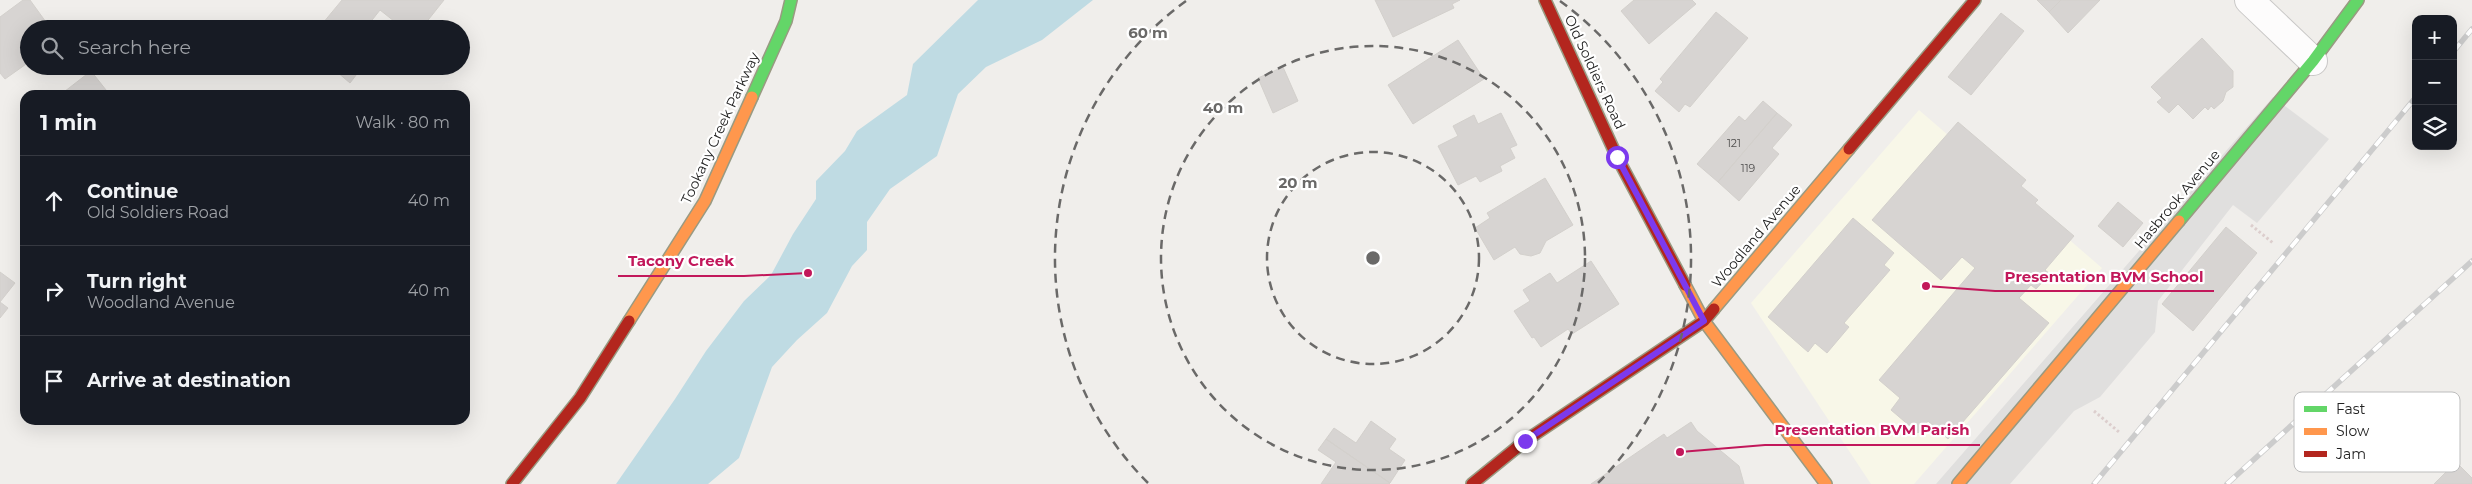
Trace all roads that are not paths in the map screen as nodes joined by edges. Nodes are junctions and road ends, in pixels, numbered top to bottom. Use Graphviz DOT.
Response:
graph roads {
  1 [pos="791,0"];
  2 [pos="1545,0"];
  3 [pos="1975,0"];
  4 [pos="2249,0"];
  5 [pos="2358,0"];
  6 [pos="2313,61"];
  7 [pos="1704,321"];
  8 [pos="512,484"];
  9 [pos="1472,484"];
  10 [pos="1826,484"];
  11 [pos="1958,484"];
  1 -- 8 [label="street, Tookany Creek Parkway"];
  2 -- 7 [label="street, Old Soldiers Road"];
  3 -- 7 [label="street, Woodland Avenue"];
  4 -- 6 [label="street"];
  5 -- 6 [label="street, Hasbrook Avenue"];
  6 -- 11 [label="street, Hasbrook Avenue"];
  7 -- 9 [label="street, Woodland Avenue"];
  7 -- 10 [label="street, Old Soldiers Road"];
}
